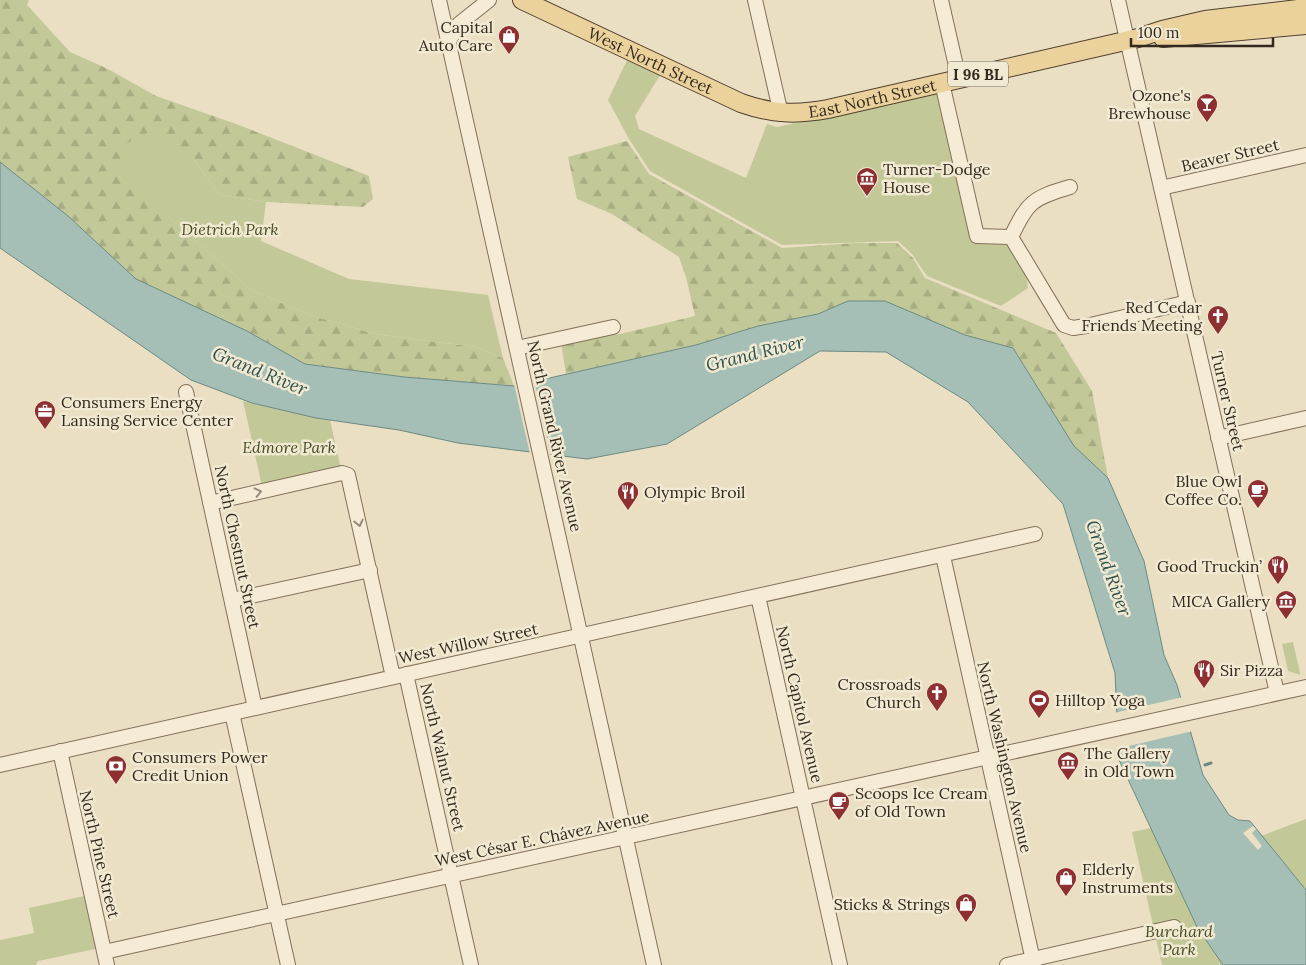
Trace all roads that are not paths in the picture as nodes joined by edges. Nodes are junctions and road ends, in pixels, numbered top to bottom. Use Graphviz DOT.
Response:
graph roads {
  1 [pos="439,0"];
  2 [pos="489,0"];
  3 [pos="522,0"];
  4 [pos="755,0"];
  5 [pos="941,0"];
  6 [pos="1118,0"];
  7 [pos="1305,16"];
  8 [pos="1132,39"];
  9 [pos="449,41"];
  10 [pos="959,79"];
  11 [pos="942,83"];
  12 [pos="781,114"];
  13 [pos="1306,156"];
  14 [pos="1070,187"];
  15 [pos="1162,188"];
  16 [pos="1011,237"];
  17 [pos="1188,302"];
  18 [pos="613,327"];
  19 [pos="518,354"];
  20 [pos="186,392"];
  21 [pos="1306,418"];
  22 [pos="1218,438"];
  23 [pos="210,503"];
  24 [pos="1035,534"];
  25 [pos="943,556"];
  26 [pos="370,570"];
  27 [pos="758,596"];
  28 [pos="232,600"];
  29 [pos="581,636"];
  30 [pos="400,676"];
  31 [pos="1306,687"];
  32 [pos="1277,693"];
  33 [pos="255,708"];
  34 [pos="232,714"];
  35 [pos="60,751"];
  36 [pos="987,757"];
  37 [pos="0,765"];
  38 [pos="803,798"];
  39 [pos="626,838"];
  40 [pos="451,875"];
  41 [pos="277,914"];
  42 [pos="1174,927"];
  43 [pos="106,958"];
  44 [pos="1033,962"];
  45 [pos="288,965"];
  46 [pos="471,965"];
  47 [pos="654,965"];
  48 [pos="840,965"];
  49 [pos="1007,965"];
  1 -- 9 [label="street, North Grand River Avenue"];
  2 -- 9 [label="street"];
  3 -- 12 [label="main road, West North Street / I 96 BL"];
  4 -- 12 [label="street"];
  5 -- 10 [label="street"];
  6 -- 8 [label="street, Turner Street"];
  7 -- 8 [label="main road, East North Street / I 96 BL"];
  7 -- 8 [label="main road, East North Street / I 96 BL"];
  8 -- 10 [label="main road, East North Street / I 96 BL"];
  8 -- 15 [label="street, Turner Street"];
  9 -- 19 [label="street, North Grand River Avenue"];
  10 -- 11 [label="main road, East North Street / I 96 BL"];
  11 -- 12 [label="main road, East North Street / I 96 BL"];
  11 -- 16 [label="street"];
  13 -- 15 [label="street, Beaver Street"];
  14 -- 16 [label="street"];
  15 -- 17 [label="street, Turner Street"];
  16 -- 17 [label="street"];
  17 -- 22 [label="street, Turner Street"];
  18 -- 19 [label="street"];
  19 -- 29 [label="street, North Grand River Avenue"];
  20 -- 23 [label="street, North Chestnut Street"];
  21 -- 22 [label="street"];
  22 -- 32 [label="street, Turner Street"];
  23 -- 26 [label="street, North Walnut Street, one-way"];
  23 -- 28 [label="street, North Chestnut Street"];
  24 -- 25 [label="street, West Willow Street"];
  25 -- 27 [label="street, West Willow Street"];
  25 -- 36 [label="street, North Washington Avenue"];
  26 -- 28 [label="street"];
  26 -- 30 [label="street, North Walnut Street"];
  27 -- 29 [label="street, West Willow Street"];
  27 -- 38 [label="street, North Capitol Avenue"];
  28 -- 33 [label="street, North Chestnut Street"];
  29 -- 30 [label="street, West Willow Street"];
  29 -- 39 [label="street, North Grand River Avenue"];
  30 -- 33 [label="street, West Willow Street"];
  30 -- 40 [label="street, North Walnut Street"];
  31 -- 32 [label="street, West César E. Chávez Avenue"];
  32 -- 36 [label="street, West César E. Chávez Avenue"];
  33 -- 34 [label="street, West Willow Street"];
  34 -- 35 [label="street, West Willow Street"];
  34 -- 41 [label="street"];
  35 -- 37 [label="street, West Willow Street"];
  35 -- 43 [label="street, North Pine Street"];
  36 -- 38 [label="street, West César E. Chávez Avenue"];
  36 -- 44 [label="street, North Washington Avenue"];
  38 -- 39 [label="street, West César E. Chávez Avenue"];
  38 -- 48 [label="street, North Capitol Avenue"];
  39 -- 40 [label="street, West César E. Chávez Avenue"];
  39 -- 47 [label="street, North Grand River Avenue"];
  40 -- 41 [label="street, West César E. Chávez Avenue"];
  40 -- 46 [label="street, North Walnut Street"];
  41 -- 43 [label="street, West César E. Chávez Avenue"];
  41 -- 45 [label="street"];
  42 -- 44 [label="street"];
  44 -- 49 [label="street"];
}
